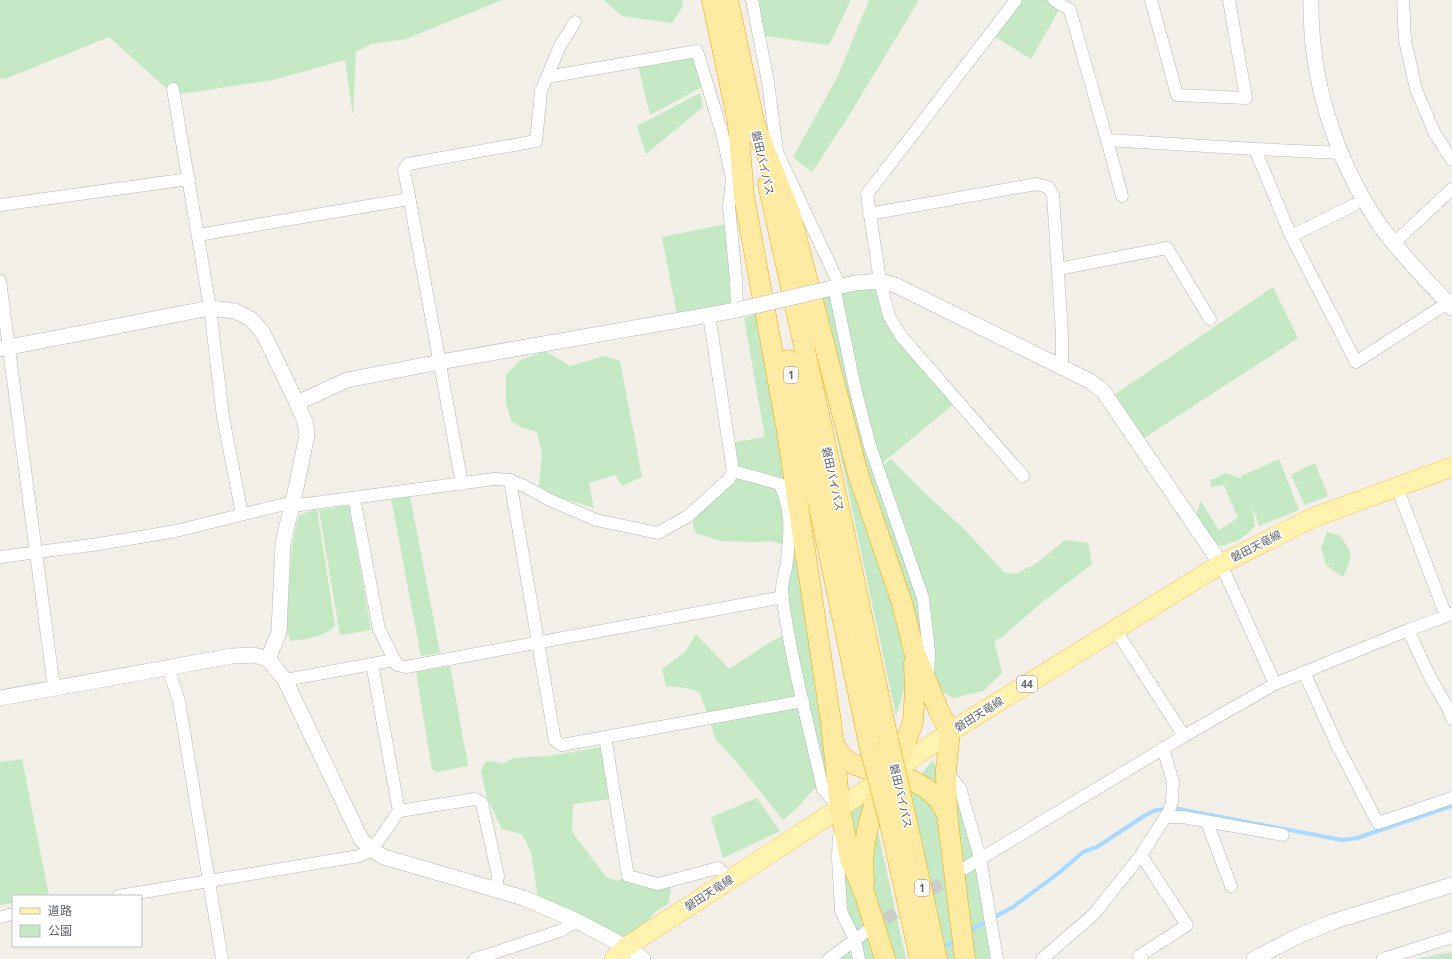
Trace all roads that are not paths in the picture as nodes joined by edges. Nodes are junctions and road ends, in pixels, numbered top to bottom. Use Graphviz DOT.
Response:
graph roads {
  1 [pos="712,0"];
  2 [pos="728,0"];
  3 [pos="752,0"];
  4 [pos="1016,0"];
  5 [pos="1054,0"];
  6 [pos="1151,0"];
  7 [pos="1229,0"];
  8 [pos="1311,0"];
  9 [pos="1403,0"];
  10 [pos="1070,5"];
  11 [pos="575,22"];
  12 [pos="547,77"];
  13 [pos="173,89"];
  14 [pos="746,124"];
  15 [pos="1107,140"];
  16 [pos="1255,149"];
  17 [pos="1341,153"];
  18 [pos="1452,160"];
  19 [pos="189,179"];
  20 [pos="1452,189"];
  21 [pos="1122,196"];
  22 [pos="409,199"];
  23 [pos="0,205"];
  24 [pos="1354,205"];
  25 [pos="869,214"];
  26 [pos="198,235"];
  27 [pos="1291,236"];
  28 [pos="1394,243"];
  29 [pos="1058,270"];
  30 [pos="0,281"];
  31 [pos="880,281"];
  32 [pos="834,287"];
  33 [pos="1450,304"];
  34 [pos="210,308"];
  35 [pos="737,310"];
  36 [pos="709,315"];
  37 [pos="1210,319"];
  38 [pos="4,348"];
  39 [pos="440,362"];
  40 [pos="1062,367"];
  41 [pos="297,403"];
  42 [pos="1452,467"];
  43 [pos="733,471"];
  44 [pos="1023,476"];
  45 [pos="510,480"];
  46 [pos="462,484"];
  47 [pos="1397,487"];
  48 [pos="354,498"];
  49 [pos="292,504"];
  50 [pos="242,514"];
  51 [pos="36,553"];
  52 [pos="0,557"];
  53 [pos="1221,564"];
  54 [pos="782,597"];
  55 [pos="1449,615"];
  56 [pos="1115,629"];
  57 [pos="1408,630"];
  58 [pos="538,642"];
  59 [pos="914,651"];
  60 [pos="268,659"];
  61 [pos="394,660"];
  62 [pos="372,664"];
  63 [pos="168,668"];
  64 [pos="1304,672"];
  65 [pos="285,680"];
  66 [pos="928,684"];
  67 [pos="1274,684"];
  68 [pos="54,688"];
  69 [pos="0,698"];
  70 [pos="803,701"];
  71 [pos="1452,719"];
  72 [pos="950,732"];
  73 [pos="1184,736"];
  74 [pos="605,737"];
  75 [pos="833,743"];
  76 [pos="1163,748"];
  77 [pos="946,770"];
  78 [pos="893,772"];
  79 [pos="1452,798"];
  80 [pos="840,808"];
  81 [pos="399,811"];
  82 [pos="947,814"];
  83 [pos="1167,815"];
  84 [pos="898,821"];
  85 [pos="1207,822"];
  86 [pos="1283,835"];
  87 [pos="372,850"];
  88 [pos="1141,855"];
  89 [pos="980,858"];
  90 [pos="965,868"];
  91 [pos="730,879"];
  92 [pos="209,880"];
  93 [pos="1452,885"];
  94 [pos="1231,886"];
  95 [pos="496,890"];
  96 [pos="125,895"];
  97 [pos="865,896"];
  98 [pos="12,914"];
  99 [pos="0,916"];
  100 [pos="577,921"];
  101 [pos="867,931"];
  102 [pos="1452,937"];
  103 [pos="855,940"];
  104 [pos="620,953"];
  105 [pos="996,955"];
  106 [pos="222,959"];
  107 [pos="475,959"];
  108 [pos="643,959"];
  109 [pos="829,959"];
  110 [pos="859,959"];
  111 [pos="885,959"];
  112 [pos="920,959"];
  113 [pos="937,959"];
  114 [pos="965,959"];
  115 [pos="1005,959"];
  116 [pos="1042,959"];
  117 [pos="1141,959"];
  118 [pos="1254,959"];
  119 [pos="1383,959"];
  1 -- 14 [label="highway, 磐田バイパス / 1"];
  2 -- 14 [label="highway, 磐田バイパス / 1"];
  3 -- 32 [label="street"];
  4 -- 25 [label="street"];
  5 -- 10 [label="street"];
  6 -- 7 [label="street"];
  8 -- 17 [label="street"];
  9 -- 18 [label="street"];
  10 -- 15 [label="street"];
  11 -- 12 [label="street"];
  12 -- 22 [label="street"];
  12 -- 35 [label="street"];
  13 -- 19 [label="street"];
  14 -- 59 [label="highway"];
  14 -- 75 [label="highway, 1"];
  14 -- 84 [label="highway, 磐田バイパス / 1, bridge"];
  14 -- 84 [label="highway, 磐田バイパス / 1, bridge"];
  15 -- 16 [label="street"];
  15 -- 21 [label="street"];
  16 -- 17 [label="street"];
  16 -- 27 [label="street"];
  17 -- 28 [label="street"];
  19 -- 23 [label="street"];
  19 -- 26 [label="street"];
  20 -- 28 [label="street"];
  22 -- 26 [label="street"];
  22 -- 39 [label="street"];
  24 -- 27 [label="street"];
  25 -- 29 [label="street"];
  25 -- 31 [label="street"];
  26 -- 34 [label="street"];
  27 -- 33 [label="street"];
  28 -- 33 [label="street"];
  29 -- 37 [label="street"];
  29 -- 40 [label="street"];
  30 -- 38 [label="street"];
  31 -- 32 [label="street"];
  31 -- 40 [label="street"];
  31 -- 44 [label="street"];
  32 -- 35 [label="street, bridge"];
  32 -- 66 [label="street"];
  34 -- 38 [label="street"];
  34 -- 41 [label="street"];
  34 -- 50 [label="street"];
  35 -- 36 [label="street"];
  36 -- 39 [label="street"];
  36 -- 43 [label="street"];
  38 -- 51 [label="street"];
  39 -- 41 [label="street"];
  39 -- 46 [label="street"];
  40 -- 53 [label="street"];
  41 -- 49 [label="street"];
  42 -- 47 [label="main road, 磐田天竜線 / 44"];
  43 -- 45 [label="street"];
  43 -- 54 [label="street"];
  45 -- 46 [label="street"];
  45 -- 58 [label="street"];
  46 -- 48 [label="street"];
  47 -- 53 [label="main road, 磐田天竜線 / 44"];
  47 -- 55 [label="street"];
  48 -- 49 [label="street"];
  48 -- 61 [label="street"];
  49 -- 50 [label="street"];
  49 -- 60 [label="street"];
  50 -- 51 [label="street"];
  51 -- 52 [label="street"];
  51 -- 68 [label="street"];
  53 -- 56 [label="main road, 磐田天竜線 / 44"];
  53 -- 67 [label="street"];
  54 -- 58 [label="street"];
  54 -- 70 [label="street"];
  55 -- 57 [label="street"];
  56 -- 72 [label="main road, 磐田天竜線 / 44"];
  56 -- 73 [label="street"];
  57 -- 64 [label="street"];
  57 -- 71 [label="street"];
  58 -- 61 [label="street"];
  58 -- 74 [label="street"];
  59 -- 66 [label="highway"];
  59 -- 78 [label="highway"];
  60 -- 63 [label="street"];
  60 -- 65 [label="street"];
  61 -- 62 [label="street"];
  62 -- 65 [label="street"];
  62 -- 81 [label="street"];
  63 -- 68 [label="street"];
  63 -- 92 [label="street"];
  64 -- 67 [label="street"];
  64 -- 79 [label="street"];
  65 -- 87 [label="street"];
  66 -- 72 [label="highway"];
  67 -- 73 [label="street"];
  68 -- 69 [label="street"];
  70 -- 74 [label="street"];
  70 -- 80 [label="street"];
  72 -- 77 [label="highway"];
  72 -- 78 [label="main road, 磐田天竜線 / 44"];
  73 -- 76 [label="street"];
  74 -- 91 [label="street"];
  75 -- 78 [label="highway"];
  75 -- 80 [label="highway, 1"];
  76 -- 83 [label="street"];
  76 -- 89 [label="street"];
  77 -- 82 [label="highway"];
  77 -- 89 [label="street"];
  78 -- 80 [label="main road, 磐田天竜線 / 44"];
  78 -- 82 [label="highway"];
  78 -- 97 [label="highway"];
  80 -- 91 [label="main road, 磐田天竜線 / 44"];
  80 -- 97 [label="highway, 1"];
  80 -- 103 [label="street"];
  81 -- 87 [label="street"];
  81 -- 95 [label="street"];
  82 -- 114 [label="highway"];
  83 -- 85 [label="street"];
  83 -- 88 [label="street"];
  84 -- 112 [label="highway, 磐田バイパス / 1"];
  84 -- 113 [label="highway, 磐田バイパス / 1"];
  85 -- 86 [label="street"];
  85 -- 94 [label="street"];
  87 -- 92 [label="street"];
  87 -- 95 [label="street"];
  88 -- 116 [label="street"];
  88 -- 117 [label="street"];
  89 -- 90 [label="street"];
  89 -- 105 [label="street"];
  91 -- 104 [label="main road, 磐田天竜線 / 44"];
  92 -- 96 [label="street"];
  92 -- 106 [label="street"];
  93 -- 118 [label="street"];
  95 -- 100 [label="street"];
  97 -- 111 [label="highway, 1"];
  98 -- 99 [label="street"];
  100 -- 104 [label="street"];
  100 -- 107 [label="street"];
  101 -- 103 [label="street"];
  102 -- 119 [label="street"];
  103 -- 109 [label="street"];
  103 -- 110 [label="street"];
  104 -- 108 [label="street"];
  105 -- 115 [label="street"];
}
